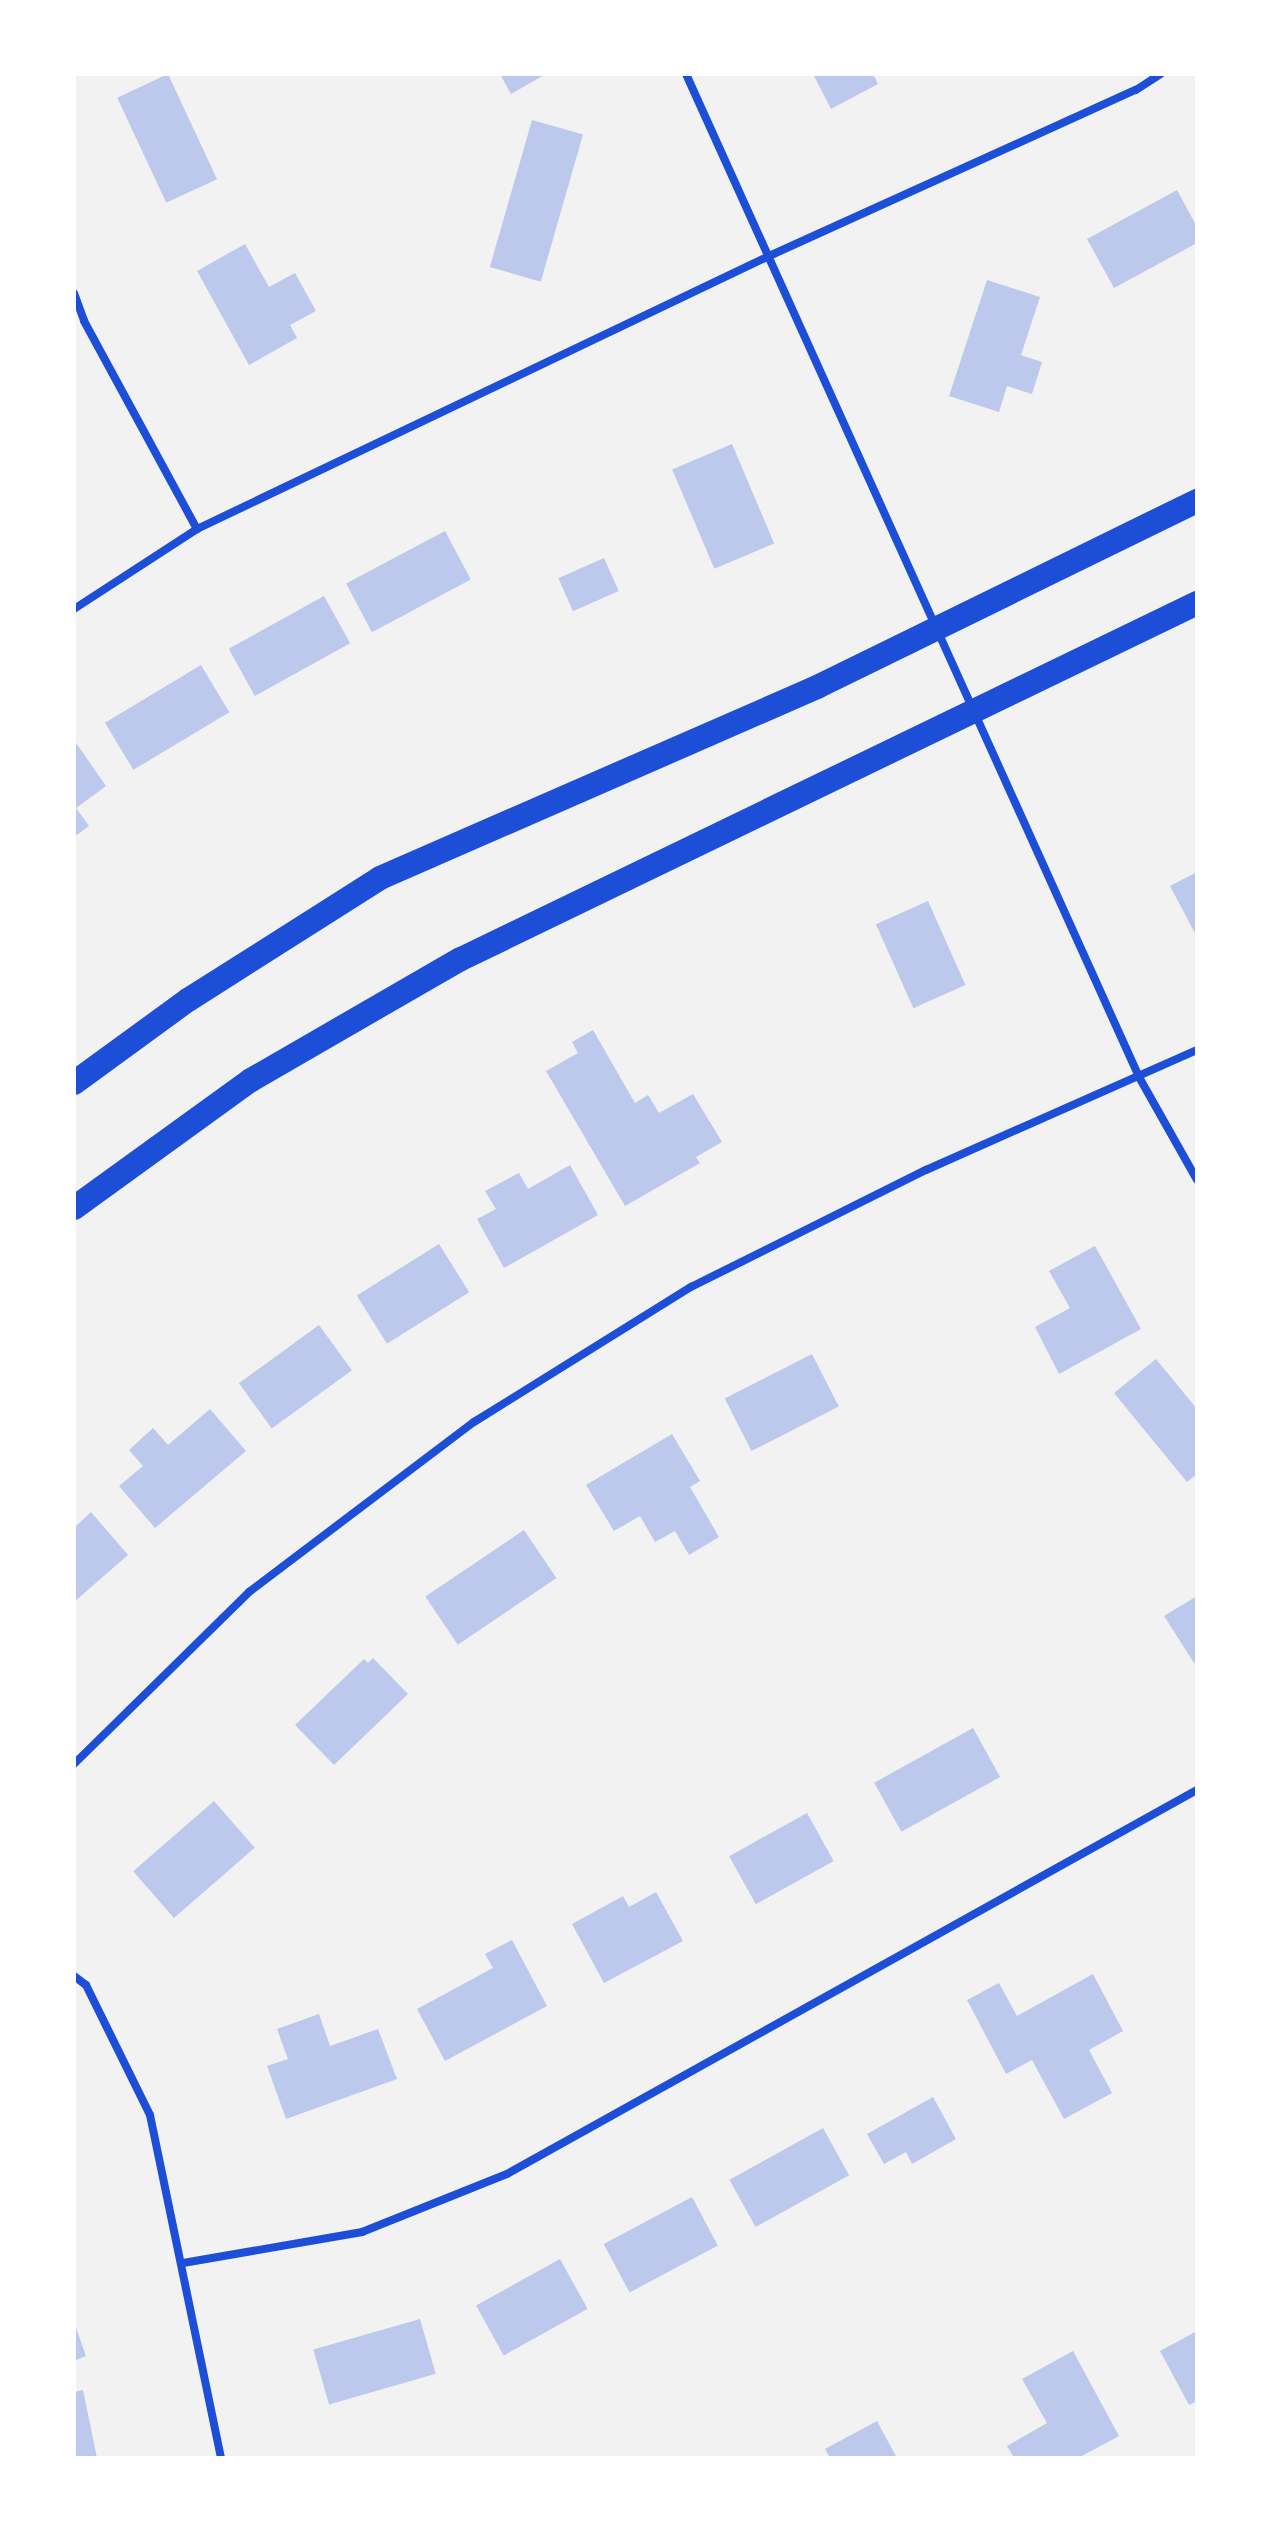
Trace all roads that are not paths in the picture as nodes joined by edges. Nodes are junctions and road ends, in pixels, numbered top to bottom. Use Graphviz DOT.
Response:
graph roads {
  1 [pos="686,74"];
  2 [pos="1161,74"];
  3 [pos="767,257"];
  4 [pos="74,293"];
  5 [pos="1197,501"];
  6 [pos="197,529"];
  7 [pos="1197,603"];
  8 [pos="74,609"];
  9 [pos="1197,1050"];
  10 [pos="1139,1077"];
  11 [pos="74,1083"];
  12 [pos="1197,1180"];
  13 [pos="74,1208"];
  14 [pos="74,1764"];
  15 [pos="1197,1790"];
  16 [pos="74,1976"];
  17 [pos="183,2263"];
  18 [pos="221,2458"];
  1 -- 3 [label="street"];
  2 -- 3 [label="street"];
  3 -- 6 [label="street"];
  3 -- 10 [label="street"];
  4 -- 6 [label="street"];
  5 -- 11 [label="highway"];
  6 -- 8 [label="street"];
  7 -- 13 [label="highway"];
  9 -- 10 [label="street"];
  10 -- 12 [label="street"];
  10 -- 14 [label="street"];
  15 -- 17 [label="street"];
  16 -- 17 [label="street"];
  17 -- 18 [label="street"];
}
